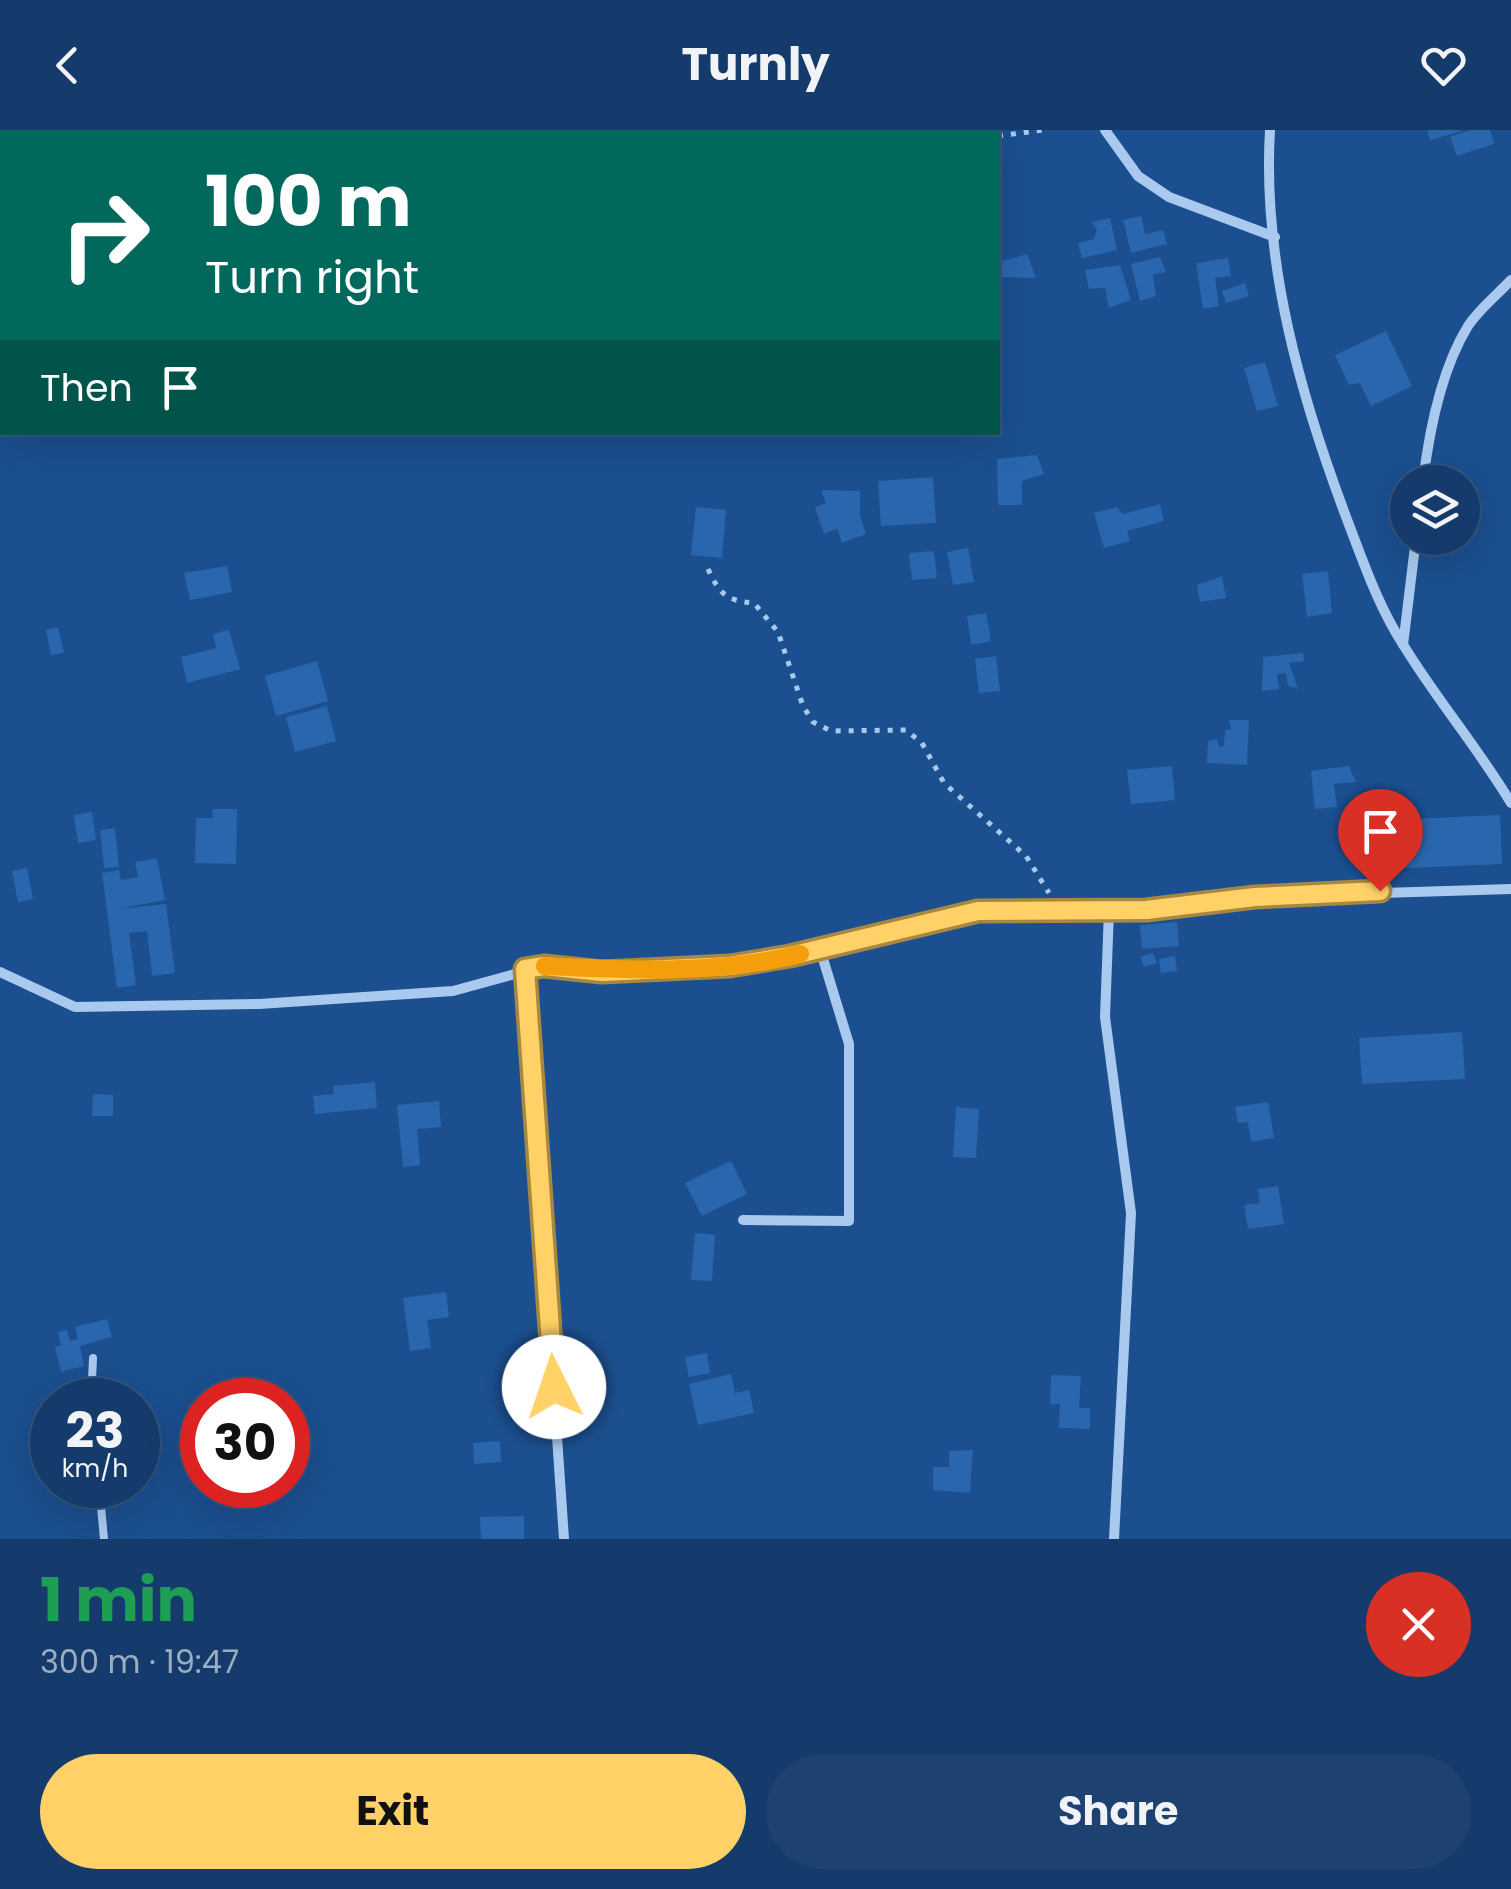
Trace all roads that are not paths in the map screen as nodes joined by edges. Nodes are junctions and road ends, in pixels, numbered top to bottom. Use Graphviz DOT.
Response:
graph roads {
  1 [pos="1104,130"];
  2 [pos="1270,130"];
  3 [pos="1274,238"];
  4 [pos="1511,280"];
  5 [pos="1425,465"];
  6 [pos="1414,555"];
  7 [pos="1403,645"];
  8 [pos="1511,803"];
  9 [pos="1511,888"];
  10 [pos="1109,910"];
  11 [pos="820,949"];
  12 [pos="525,969"];
  13 [pos="0,972"];
  14 [pos="743,1220"];
  15 [pos="94,1358"];
  16 [pos="92,1378"];
  17 [pos="101,1508"];
  18 [pos="104,1539"];
  19 [pos="564,1539"];
  20 [pos="1114,1539"];
  1 -- 3 [label="street"];
  2 -- 3 [label="street"];
  3 -- 7 [label="street"];
  4 -- 5 [label="street"];
  6 -- 7 [label="street"];
  7 -- 8 [label="street"];
  9 -- 10 [label="street"];
  10 -- 11 [label="street"];
  10 -- 20 [label="street"];
  11 -- 12 [label="street"];
  11 -- 14 [label="street"];
  12 -- 13 [label="street"];
  12 -- 19 [label="street"];
  15 -- 16 [label="lane"];
  17 -- 18 [label="lane"];
}
